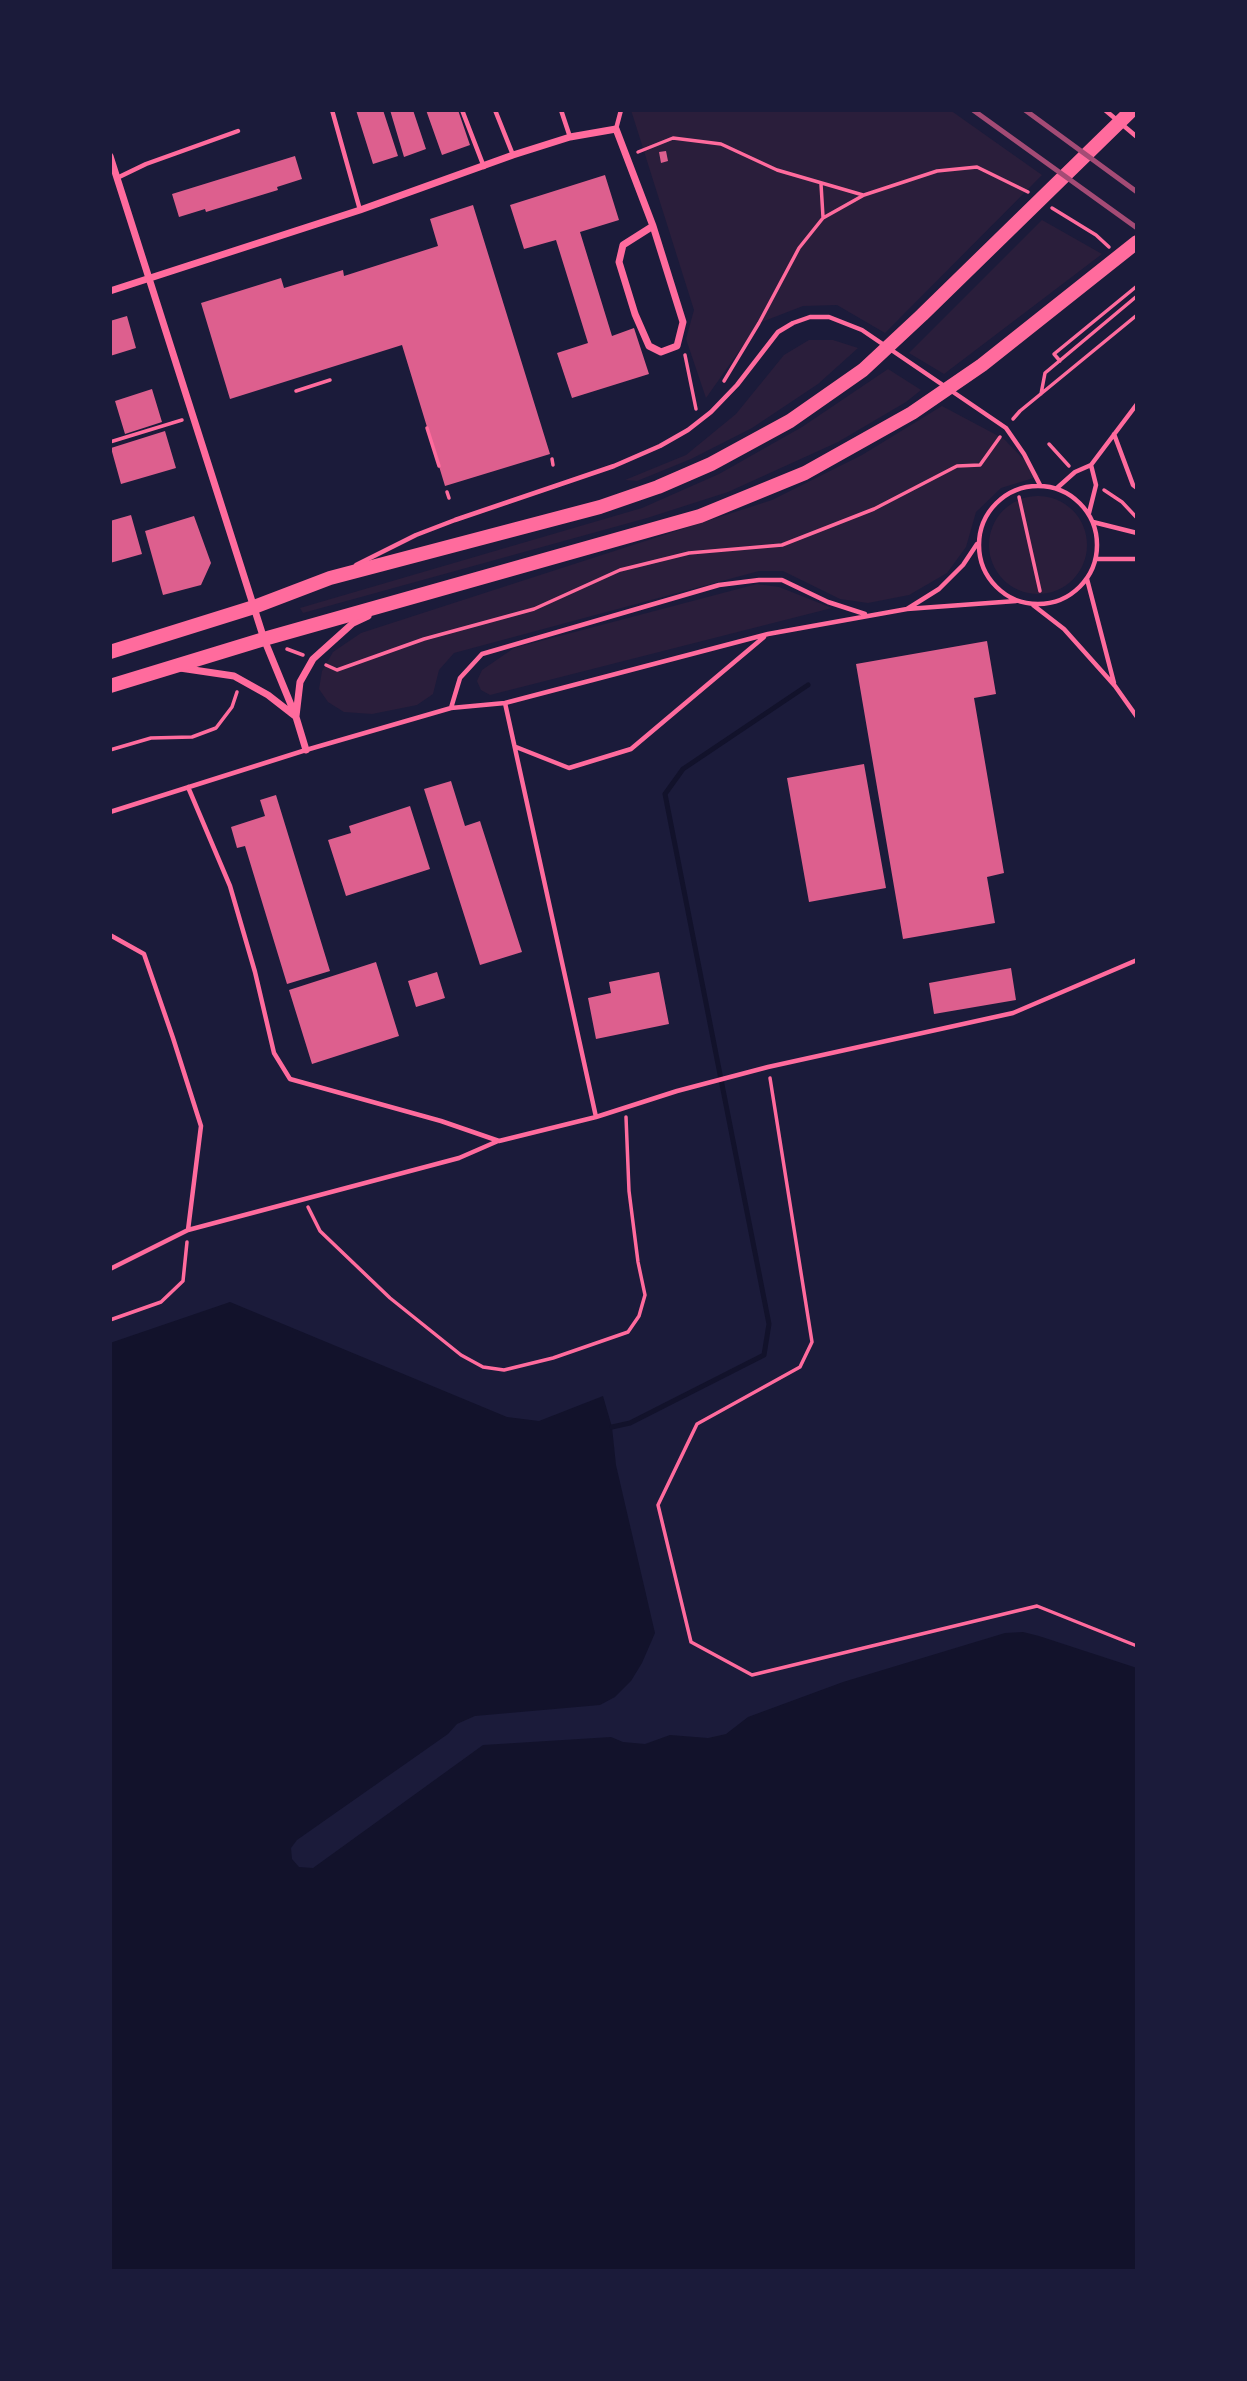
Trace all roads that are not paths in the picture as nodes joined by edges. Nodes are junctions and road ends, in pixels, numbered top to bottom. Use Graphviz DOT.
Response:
graph roads {
  1 [pos="332,110"];
  2 [pos="462,110"];
  3 [pos="495,110"];
  4 [pos="561,110"];
  5 [pos="621,110"];
  6 [pos="1105,110"];
  7 [pos="1132,110"];
  8 [pos="616,129"];
  9 [pos="239,131"];
  10 [pos="570,137"];
  11 [pos="1137,137"];
  12 [pos="513,155"];
  13 [pos="110,156"];
  14 [pos="484,167"];
  15 [pos="117,178"];
  16 [pos="360,210"];
  17 [pos="653,226"];
  18 [pos="1137,242"];
  19 [pos="150,278"];
  20 [pos="110,291"];
  21 [pos="1137,404"];
  22 [pos="1114,433"];
  23 [pos="1091,465"];
  24 [pos="1040,485"];
  25 [pos="1057,488"];
  26 [pos="1137,488"];
  27 [pos="1089,513"];
  28 [pos="1093,522"];
  29 [pos="1137,533"];
  30 [pos="978,543"];
  31 [pos="1096,559"];
  32 [pos="1137,559"];
  33 [pos="330,578"];
  34 [pos="1087,578"];
  35 [pos="1016,601"];
  36 [pos="395,602"];
  37 [pos="1032,604"];
  38 [pos="254,607"];
  39 [pos="907,609"];
  40 [pos="867,615"];
  41 [pos="768,634"];
  42 [pos="264,639"];
  43 [pos="110,652"];
  44 [pos="171,667"];
  45 [pos="110,685"];
  46 [pos="1115,686"];
  47 [pos="505,703"];
  48 [pos="451,708"];
  49 [pos="296,717"];
  50 [pos="1137,717"];
  51 [pos="515,746"];
  52 [pos="306,750"];
  53 [pos="188,787"];
  54 [pos="110,812"];
  55 [pos="110,935"];
  56 [pos="1137,960"];
  57 [pos="596,1117"];
  58 [pos="499,1141"];
  59 [pos="188,1230"];
  60 [pos="110,1269"];
  1 -- 16 [label="lane"];
  2 -- 14 [label="lane"];
  3 -- 12 [label="lane"];
  4 -- 10 [label="lane"];
  5 -- 8 [label="lane"];
  6 -- 11 [label="lane"];
  7 -- 33 [label="highway"];
  8 -- 10 [label="street"];
  8 -- 17 [label="street"];
  9 -- 15 [label="lane"];
  10 -- 12 [label="street"];
  12 -- 14 [label="street"];
  13 -- 15 [label="street"];
  14 -- 16 [label="street"];
  15 -- 19 [label="street"];
  16 -- 19 [label="street"];
  17 -- 17 [label="street"];
  18 -- 36 [label="highway"];
  19 -- 20 [label="street"];
  19 -- 38 [label="street"];
  21 -- 22 [label="lane"];
  22 -- 23 [label="lane"];
  22 -- 26 [label="lane"];
  23 -- 25 [label="lane"];
  23 -- 27 [label="lane"];
  24 -- 25 [label="lane"];
  24 -- 30 [label="lane"];
  24 -- 33 [label="lane"];
  25 -- 27 [label="lane"];
  27 -- 28 [label="lane"];
  28 -- 29 [label="lane"];
  28 -- 31 [label="lane"];
  30 -- 35 [label="lane"];
  30 -- 39 [label="lane"];
  31 -- 32 [label="lane"];
  31 -- 34 [label="lane"];
  33 -- 38 [label="highway"];
  34 -- 37 [label="lane"];
  34 -- 46 [label="lane"];
  35 -- 37 [label="lane"];
  35 -- 39 [label="lane"];
  36 -- 42 [label="highway"];
  36 -- 49 [label="street"];
  37 -- 46 [label="lane"];
  38 -- 42 [label="street"];
  38 -- 43 [label="highway"];
  39 -- 40 [label="lane"];
  40 -- 41 [label="lane"];
  40 -- 48 [label="lane"];
  41 -- 47 [label="lane"];
  41 -- 51 [label="lane"];
  42 -- 44 [label="highway"];
  42 -- 49 [label="street"];
  44 -- 45 [label="highway"];
  44 -- 49 [label="street"];
  46 -- 50 [label="lane"];
  47 -- 48 [label="lane"];
  47 -- 51 [label="lane"];
  48 -- 52 [label="lane"];
  49 -- 52 [label="street"];
  51 -- 57 [label="lane"];
  52 -- 53 [label="lane"];
  53 -- 54 [label="lane"];
  53 -- 58 [label="lane"];
  55 -- 59 [label="lane"];
  56 -- 57 [label="lane"];
  57 -- 58 [label="lane"];
  58 -- 59 [label="lane"];
  59 -- 60 [label="lane"];
}
